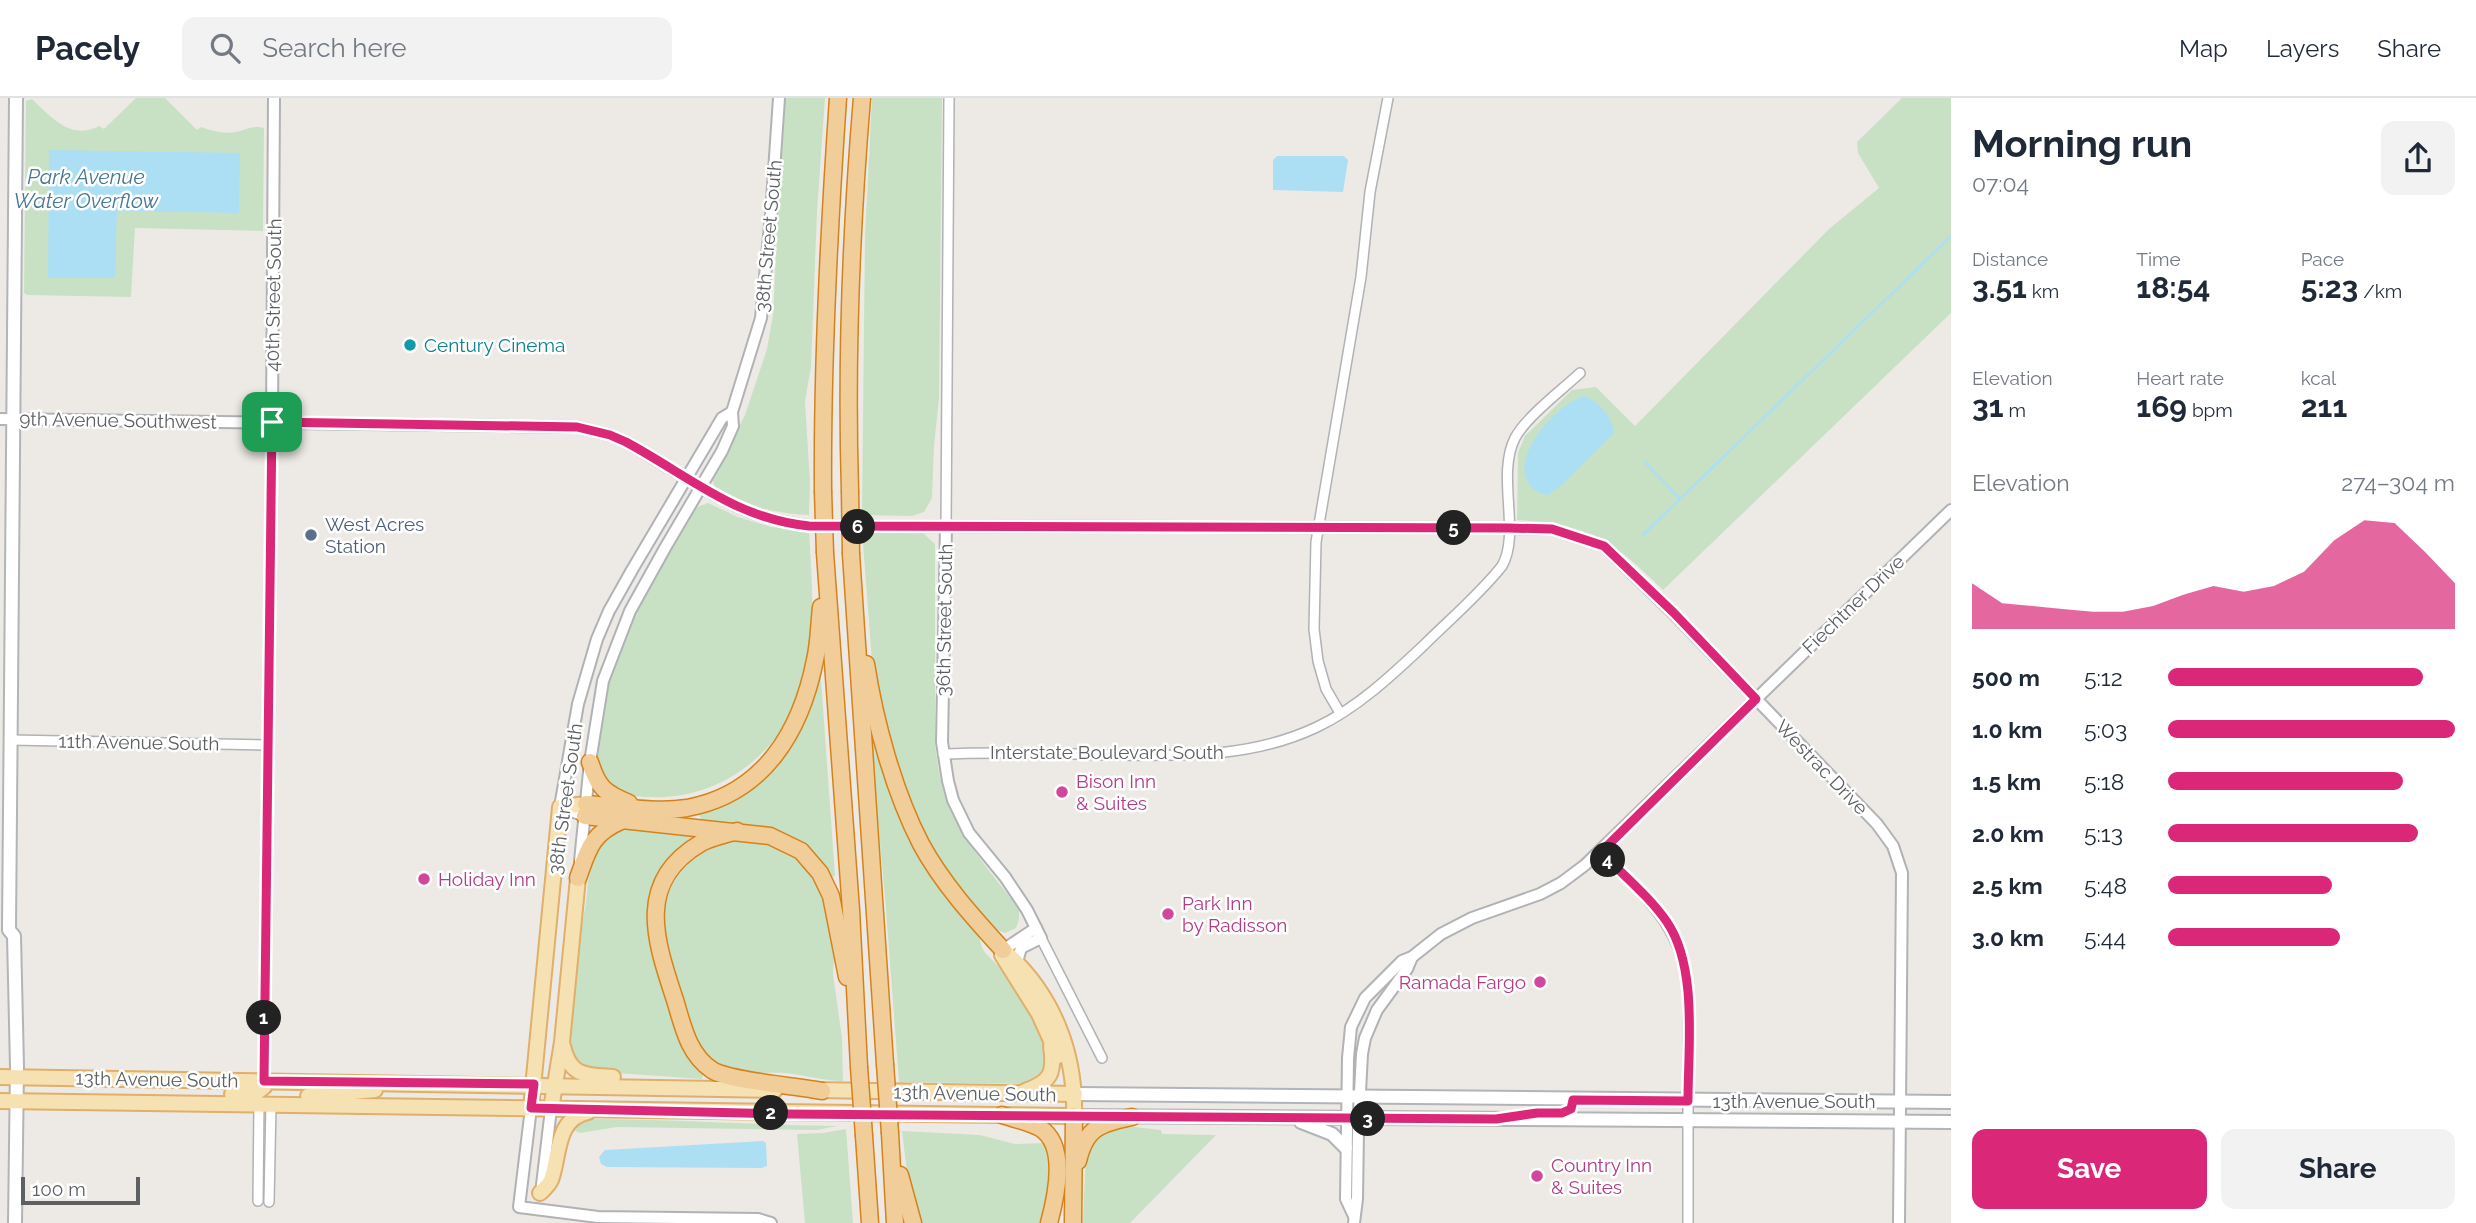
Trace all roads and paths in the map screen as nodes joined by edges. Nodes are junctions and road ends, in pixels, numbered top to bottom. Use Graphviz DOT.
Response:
graph roads {
  1 [pos="16,98"];
  2 [pos="274,98"];
  3 [pos="779,98"];
  4 [pos="838,98"];
  5 [pos="862,98"];
  6 [pos="949,98"];
  7 [pos="1388,98"];
  8 [pos="1580,373"];
  9 [pos="732,412"];
  10 [pos="6,419"];
  11 [pos="272,422"];
  12 [pos="686,477"];
  13 [pos="701,487"];
  14 [pos="1951,510"];
  15 [pos="946,526"];
  16 [pos="1318,528"];
  17 [pos="1508,528"];
  18 [pos="825,558"];
  19 [pos="853,613"];
  20 [pos="5,619"];
  21 [pos="1756,699"];
  22 [pos="1340,713"];
  23 [pos="11,740"];
  24 [pos="268,745"];
  25 [pos="943,754"];
  26 [pos="5,761"];
  27 [pos="590,762"];
  28 [pos="5,806"];
  29 [pos="561,807"];
  30 [pos="648,809"];
  31 [pos="585,810"];
  32 [pos="622,820"];
  33 [pos="737,831"];
  34 [pos="1601,852"];
  35 [pos="578,878"];
  36 [pos="4,933"];
  37 [pos="1038,933"];
  38 [pos="1003,950"];
  39 [pos="1412,957"];
  40 [pos="1017,962"];
  41 [pos="857,1017"];
  42 [pos="1048,1031"];
  43 [pos="562,1042"];
  44 [pos="1102,1058"];
  45 [pos="0,1077"];
  46 [pos="16,1077"];
  47 [pos="264,1081"];
  48 [pos="422,1083"];
  49 [pos="534,1084"];
  50 [pos="555,1085"];
  51 [pos="698,1088"];
  52 [pos="822,1091"];
  53 [pos="1017,1094"];
  54 [pos="1070,1094"];
  55 [pos="1346,1097"];
  56 [pos="1361,1098"];
  57 [pos="1573,1100"];
  58 [pos="0,1101"];
  59 [pos="1688,1101"];
  60 [pos="16,1102"];
  61 [pos="136,1102"];
  62 [pos="1900,1102"];
  63 [pos="1951,1102"];
  64 [pos="265,1104"];
  65 [pos="531,1108"];
  66 [pos="551,1109"];
  67 [pos="599,1110"];
  68 [pos="1002,1115"];
  69 [pos="1069,1116"];
  70 [pos="1132,1117"];
  71 [pos="1287,1118"];
  72 [pos="1345,1119"];
  73 [pos="1359,1119"];
  74 [pos="1496,1119"];
  75 [pos="1688,1121"];
  76 [pos="1900,1122"];
  77 [pos="1951,1122"];
  78 [pos="890,1138"];
  79 [pos="1346,1148"];
  80 [pos="1075,1174"];
  81 [pos="540,1193"];
  82 [pos="258,1201"];
  83 [pos="270,1202"];
  84 [pos="538,1209"];
  85 [pos="1354,1219"];
  86 [pos="15,1223"];
  87 [pos="771,1223"];
  88 [pos="870,1223"];
  89 [pos="895,1223"];
  90 [pos="913,1223"];
  91 [pos="1049,1223"];
  92 [pos="1073,1223"];
  93 [pos="1688,1223"];
  94 [pos="1899,1223"];
  1 -- 10 [label="main road"];
  2 -- 11 [label="street, 40th Street South"];
  3 -- 9 [label="street, 38th Street South"];
  4 -- 18 [label="highway, bridge"];
  5 -- 19 [label="highway, bridge"];
  6 -- 15 [label="street, 36th Street South"];
  7 -- 16 [label="street"];
  8 -- 17 [label="street, Interstate Boulevard South"];
  9 -- 12 [label="street, 38th Street South"];
  9 -- 13 [label="street, 38th Street South"];
  10 -- 11 [label="street, 9th Avenue Southwest"];
  10 -- 20 [label="main road"];
  11 -- 12 [label="street, 9th Avenue Southwest"];
  11 -- 24 [label="street, 40th Street South"];
  12 -- 13 [label="street, 9th Avenue Southwest"];
  12 -- 29 [label="street, 38th Street South"];
  13 -- 15 [label="street, Westrac Drive"];
  13 -- 27 [label="street, 38th Street South"];
  14 -- 21 [label="street, Fiechtner Drive"];
  15 -- 16 [label="street, Westrac Drive"];
  15 -- 25 [label="street, 36th Street South"];
  16 -- 17 [label="street, Westrac Drive"];
  16 -- 22 [label="street"];
  17 -- 21 [label="street, Westrac Drive"];
  17 -- 22 [label="street, Interstate Boulevard South"];
  18 -- 30 [label="highway"];
  18 -- 41 [label="highway"];
  19 -- 38 [label="highway"];
  19 -- 78 [label="highway, bridge"];
  20 -- 23 [label="main road"];
  21 -- 34 [label="street, Fiechtner Drive"];
  21 -- 62 [label="street, Westrac Drive"];
  22 -- 25 [label="street, Interstate Boulevard South"];
  23 -- 24 [label="street, 11th Avenue South"];
  23 -- 26 [label="main road"];
  24 -- 47 [label="street, 40th Street South"];
  25 -- 37 [label="street, 36th Street South"];
  26 -- 28 [label="main road"];
  27 -- 30 [label="highway"];
  27 -- 31 [label="street, 38th Street South"];
  28 -- 36 [label="main road"];
  29 -- 31 [label="main road"];
  29 -- 49 [label="main road, 38th Street South"];
  30 -- 31 [label="highway"];
  31 -- 32 [label="highway"];
  31 -- 35 [label="street, 38th Street South"];
  32 -- 33 [label="highway"];
  32 -- 35 [label="highway"];
  33 -- 41 [label="highway"];
  33 -- 52 [label="highway"];
  34 -- 39 [label="street, Fiechtner Drive"];
  34 -- 59 [label="street"];
  35 -- 43 [label="main road, 38th Street South"];
  36 -- 46 [label="main road"];
  37 -- 38 [label="street"];
  37 -- 40 [label="street"];
  37 -- 44 [label="street, 36th Street South"];
  38 -- 40 [label="main road"];
  38 -- 42 [label="main road"];
  39 -- 55 [label="street, Fiechtner Drive"];
  39 -- 56 [label="street"];
  40 -- 54 [label="main road"];
  41 -- 88 [label="highway, bridge"];
  42 -- 53 [label="main road"];
  42 -- 54 [label="main road"];
  43 -- 50 [label="main road, 38th Street South"];
  43 -- 51 [label="main road"];
  45 -- 46 [label="main road, 13th Avenue South"];
  46 -- 47 [label="main road, 13th Avenue South"];
  46 -- 60 [label="main road"];
  47 -- 48 [label="main road, 13th Avenue South"];
  47 -- 61 [label="main road"];
  48 -- 49 [label="main road, 13th Avenue South"];
  48 -- 64 [label="main road"];
  49 -- 50 [label="main road, 13th Avenue South"];
  49 -- 65 [label="main road, 38th Street South"];
  50 -- 51 [label="main road, 13th Avenue South"];
  50 -- 66 [label="main road, 38th Street South"];
  51 -- 52 [label="main road, 13th Avenue South"];
  52 -- 53 [label="main road, 13th Avenue South"];
  53 -- 54 [label="main road, 13th Avenue South"];
  54 -- 55 [label="main road, 13th Avenue South"];
  54 -- 69 [label="main road"];
  55 -- 56 [label="main road, 13th Avenue South"];
  55 -- 72 [label="street, Fiechtner Drive"];
  56 -- 57 [label="main road, 13th Avenue South"];
  56 -- 73 [label="street"];
  57 -- 59 [label="main road, 13th Avenue South"];
  57 -- 74 [label="main road"];
  58 -- 60 [label="main road, 13th Avenue South"];
  59 -- 62 [label="main road, 13th Avenue South"];
  59 -- 75 [label="street"];
  60 -- 61 [label="main road, 13th Avenue South"];
  60 -- 86 [label="main road"];
  61 -- 64 [label="main road, 13th Avenue South"];
  62 -- 63 [label="main road, 13th Avenue South"];
  62 -- 76 [label="street, Westrac Drive"];
  64 -- 65 [label="main road, 13th Avenue South"];
  64 -- 82 [label="street"];
  64 -- 83 [label="street"];
  65 -- 66 [label="main road, 13th Avenue South"];
  65 -- 84 [label="street, 38th Street South"];
  66 -- 67 [label="main road, 13th Avenue South"];
  66 -- 81 [label="street, 38th Street South"];
  67 -- 68 [label="main road, 13th Avenue South"];
  67 -- 81 [label="main road"];
  68 -- 69 [label="main road, 13th Avenue South"];
  68 -- 91 [label="highway"];
  69 -- 70 [label="main road, 13th Avenue South"];
  69 -- 80 [label="highway"];
  70 -- 71 [label="main road, 13th Avenue South"];
  70 -- 80 [label="highway"];
  71 -- 72 [label="main road, 13th Avenue South"];
  71 -- 79 [label="main road"];
  72 -- 73 [label="main road, 13th Avenue South"];
  72 -- 79 [label="street, Fiechtner Drive"];
  73 -- 74 [label="main road, 13th Avenue South"];
  73 -- 85 [label="street"];
  74 -- 75 [label="main road, 13th Avenue South"];
  75 -- 76 [label="main road, 13th Avenue South"];
  75 -- 93 [label="street"];
  76 -- 77 [label="main road, 13th Avenue South"];
  76 -- 94 [label="street, Westrac Drive"];
  78 -- 89 [label="highway"];
  78 -- 90 [label="highway"];
  79 -- 85 [label="street, Fiechtner Drive"];
  80 -- 92 [label="highway"];
  81 -- 84 [label="street, 38th Street South"];
  84 -- 87 [label="street, 38th Street South"];
}
